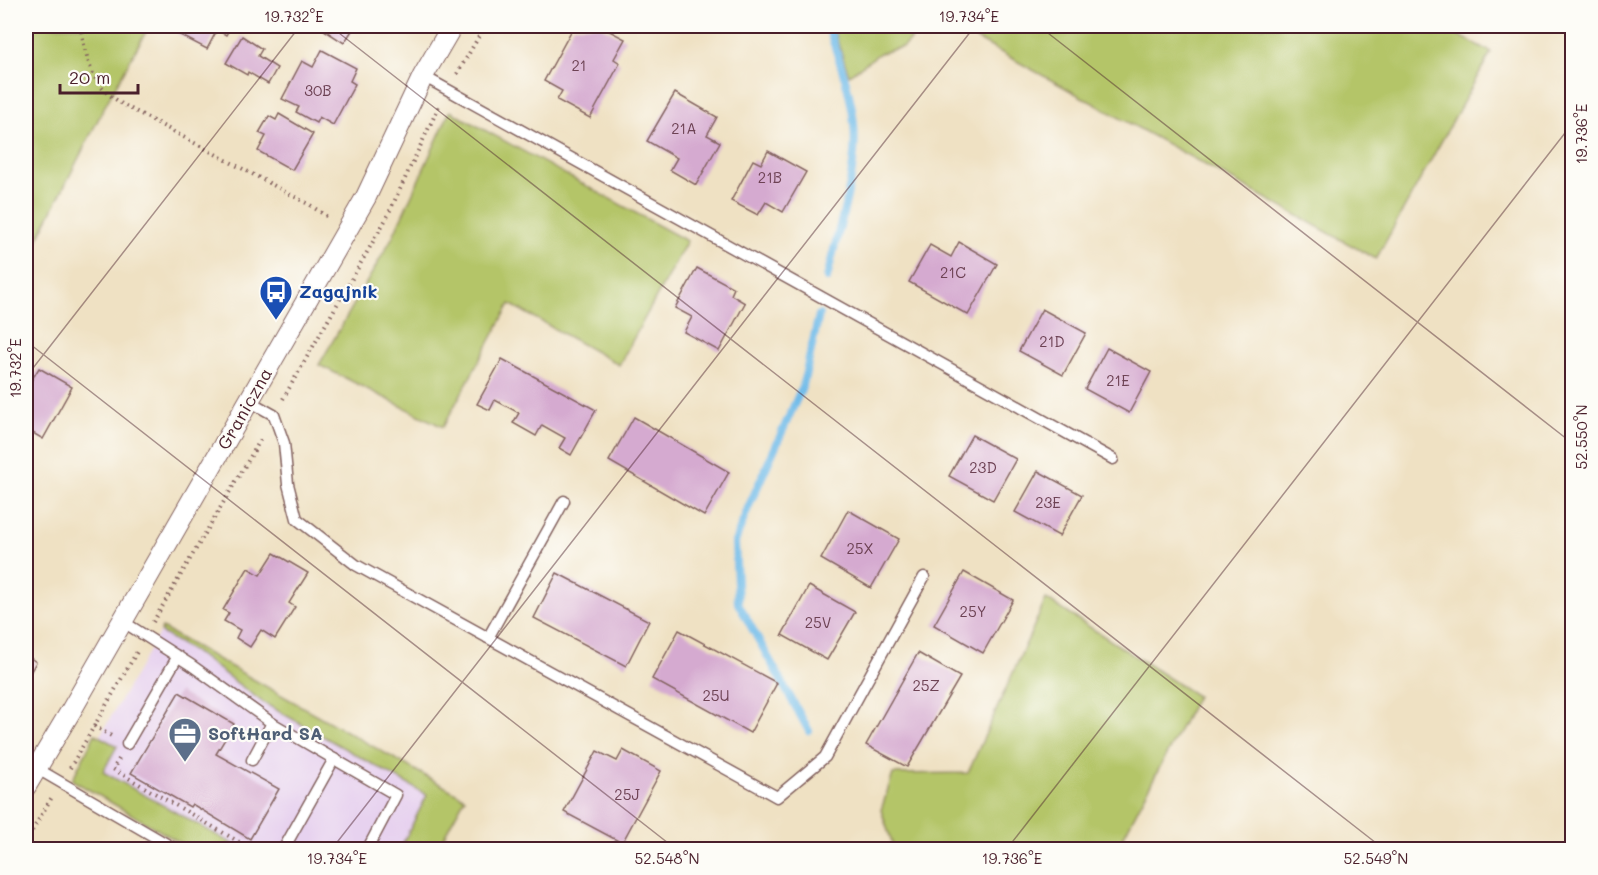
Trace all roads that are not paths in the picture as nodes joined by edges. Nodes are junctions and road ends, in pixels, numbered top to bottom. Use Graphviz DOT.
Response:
graph roads {
  1 [pos="452,26"];
  2 [pos="423,76"];
  3 [pos="249,401"];
  4 [pos="1113,459"];
  5 [pos="564,501"];
  6 [pos="924,577"];
  7 [pos="122,621"];
  8 [pos="488,638"];
  9 [pos="177,656"];
  10 [pos="272,723"];
  11 [pos="127,744"];
  12 [pos="334,759"];
  13 [pos="252,760"];
  14 [pos="36,768"];
  15 [pos="26,786"];
  16 [pos="177,849"];
  17 [pos="283,849"];
  18 [pos="367,849"];
  1 -- 2 [label="street, Graniczna"];
  2 -- 3 [label="street, Graniczna"];
  2 -- 4 [label="lane"];
  3 -- 7 [label="street, Graniczna"];
  3 -- 8 [label="lane"];
  5 -- 8 [label="lane"];
  6 -- 8 [label="lane"];
  7 -- 9 [label="lane"];
  7 -- 14 [label="street, Graniczna"];
  9 -- 10 [label="lane"];
  9 -- 11 [label="lane"];
  10 -- 12 [label="lane"];
  10 -- 13 [label="lane"];
  12 -- 17 [label="lane"];
  12 -- 18 [label="lane"];
  14 -- 15 [label="street, Graniczna"];
  14 -- 16 [label="lane"];
}
